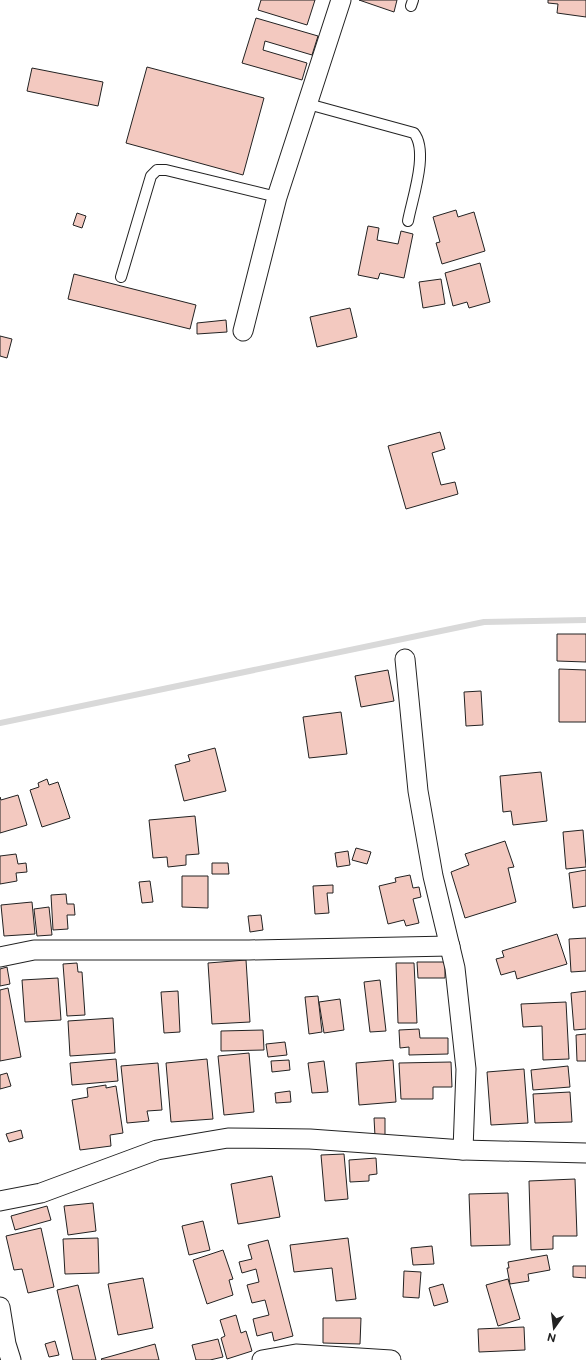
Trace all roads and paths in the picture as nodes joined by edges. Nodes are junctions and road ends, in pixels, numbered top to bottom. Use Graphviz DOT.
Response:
graph roads {
  1 [pos="341,0"];
  2 [pos="308,104"];
  3 [pos="277,197"];
  4 [pos="408,222"];
  5 [pos="121,277"];
  6 [pos="243,331"];
  7 [pos="404,660"];
  8 [pos="450,946"];
  9 [pos="0,957"];
  10 [pos="464,1150"];
  11 [pos="586,1152"];
  12 [pos="0,1201"];
  13 [pos="0,1311"];
  14 [pos="11,1360"];
  15 [pos="262,1360"];
  16 [pos="392,1360"];
  1 -- 2 [label="street"];
  2 -- 3 [label="street"];
  2 -- 4 [label="lane"];
  3 -- 5 [label="lane"];
  3 -- 6 [label="street"];
  7 -- 8 [label="street"];
  8 -- 9 [label="street"];
  8 -- 10 [label="street"];
  10 -- 11 [label="street"];
  10 -- 12 [label="street"];
  13 -- 14 [label="street"];
  15 -- 16 [label="street"];
}
